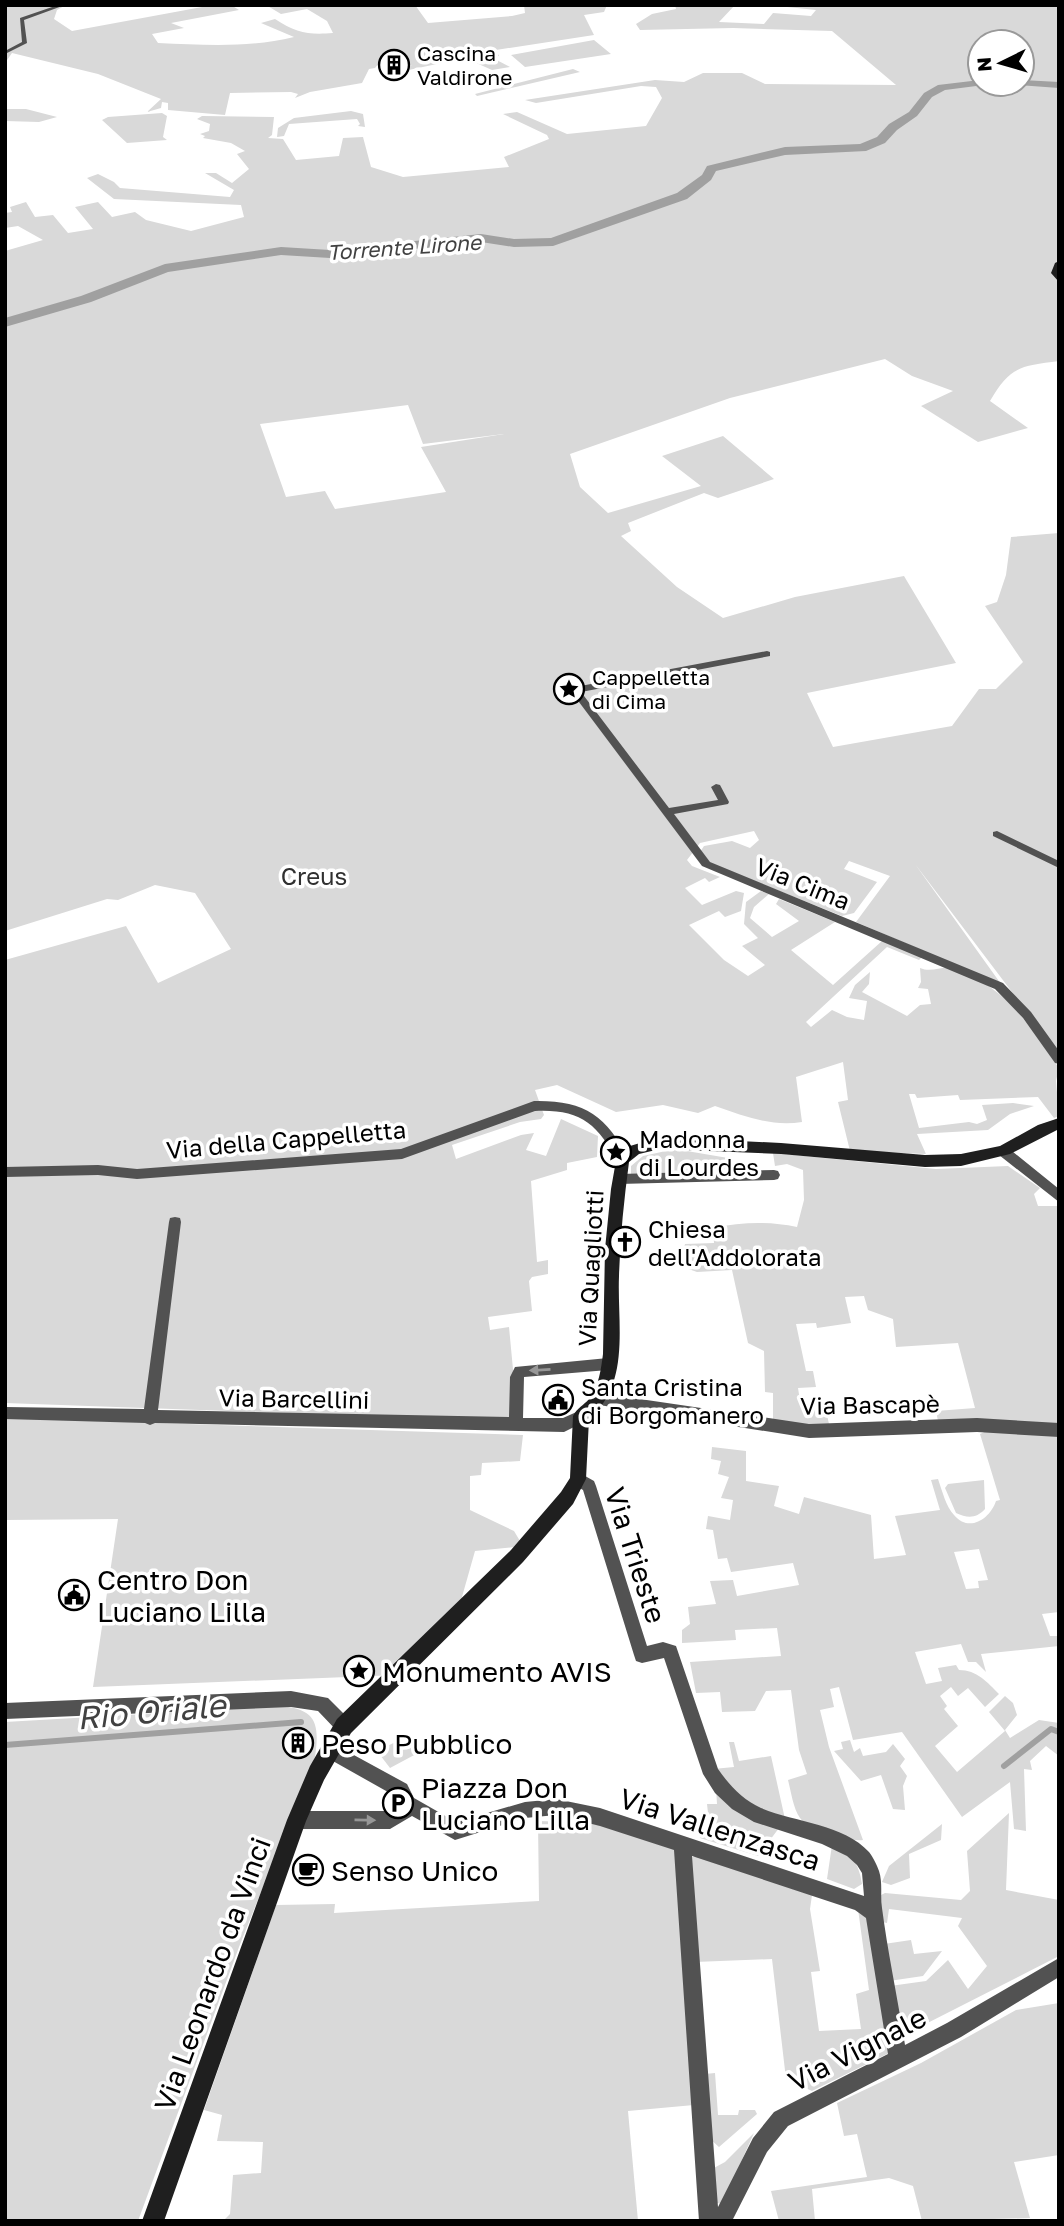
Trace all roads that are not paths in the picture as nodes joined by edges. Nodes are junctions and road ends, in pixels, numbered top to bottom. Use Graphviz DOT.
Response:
graph roads {
  1 [pos="63,5"];
  2 [pos="5,53"];
  3 [pos="1059,263"];
  4 [pos="1059,280"];
  5 [pos="767,654"];
  6 [pos="716,787"];
  7 [pos="666,812"];
  8 [pos="997,834"];
  9 [pos="1059,865"];
  10 [pos="1059,1060"];
  11 [pos="1059,1123"];
  12 [pos="1003,1151"];
  13 [pos="622,1159"];
  14 [pos="5,1172"];
  15 [pos="774,1175"];
  16 [pos="619,1179"];
  17 [pos="1059,1197"];
  18 [pos="175,1222"];
  19 [pos="608,1364"];
  20 [pos="599,1399"];
  21 [pos="5,1413"];
  22 [pos="581,1416"];
  23 [pos="150,1418"];
  24 [pos="516,1424"];
  25 [pos="1059,1430"];
  26 [pos="578,1479"];
  27 [pos="5,1711"];
  28 [pos="344,1726"];
  29 [pos="330,1750"];
  30 [pos="408,1804"];
  31 [pos="297,1820"];
  32 [pos="682,1844"];
  33 [pos="874,1913"];
  34 [pos="1059,1966"];
  35 [pos="898,2059"];
  36 [pos="153,2221"];
  37 [pos="709,2221"];
  38 [pos="721,2221"];
  1 -- 2 [label="street"];
  3 -- 4 [label="street"];
  5 -- 7 [label="street, Via Cima"];
  6 -- 7 [label="street"];
  7 -- 10 [label="street, Via Cima"];
  8 -- 9 [label="street"];
  11 -- 12 [label="street, Via Quagliotti"];
  12 -- 13 [label="street, Via Quagliotti"];
  12 -- 17 [label="street"];
  13 -- 14 [label="street, Via della Cappelletta"];
  13 -- 16 [label="street, Via Quagliotti"];
  15 -- 16 [label="street"];
  16 -- 19 [label="street, Via Quagliotti"];
  18 -- 23 [label="street"];
  19 -- 20 [label="street, Via Quagliotti"];
  19 -- 24 [label="street, one-way"];
  20 -- 22 [label="street"];
  20 -- 25 [label="street, Via Bascapè"];
  21 -- 23 [label="street, Via Barcellini"];
  22 -- 24 [label="street, Via Barcellini"];
  22 -- 26 [label="street"];
  23 -- 24 [label="street, Via Barcellini"];
  26 -- 28 [label="street"];
  26 -- 33 [label="street, Via Trieste"];
  27 -- 28 [label="street"];
  28 -- 29 [label="street"];
  29 -- 30 [label="street"];
  29 -- 31 [label="street, Via Leonardo da Vinci"];
  31 -- 30 [label="street, one-way"];
  30 -- 32 [label="street, Via Vallenzasca"];
  31 -- 36 [label="street, Via Leonardo da Vinci"];
  32 -- 33 [label="street, Via Vallenzasca"];
  32 -- 37 [label="street"];
  33 -- 35 [label="street"];
  34 -- 35 [label="street, Via Vignale"];
  35 -- 38 [label="street, Via Vignale"];
}
